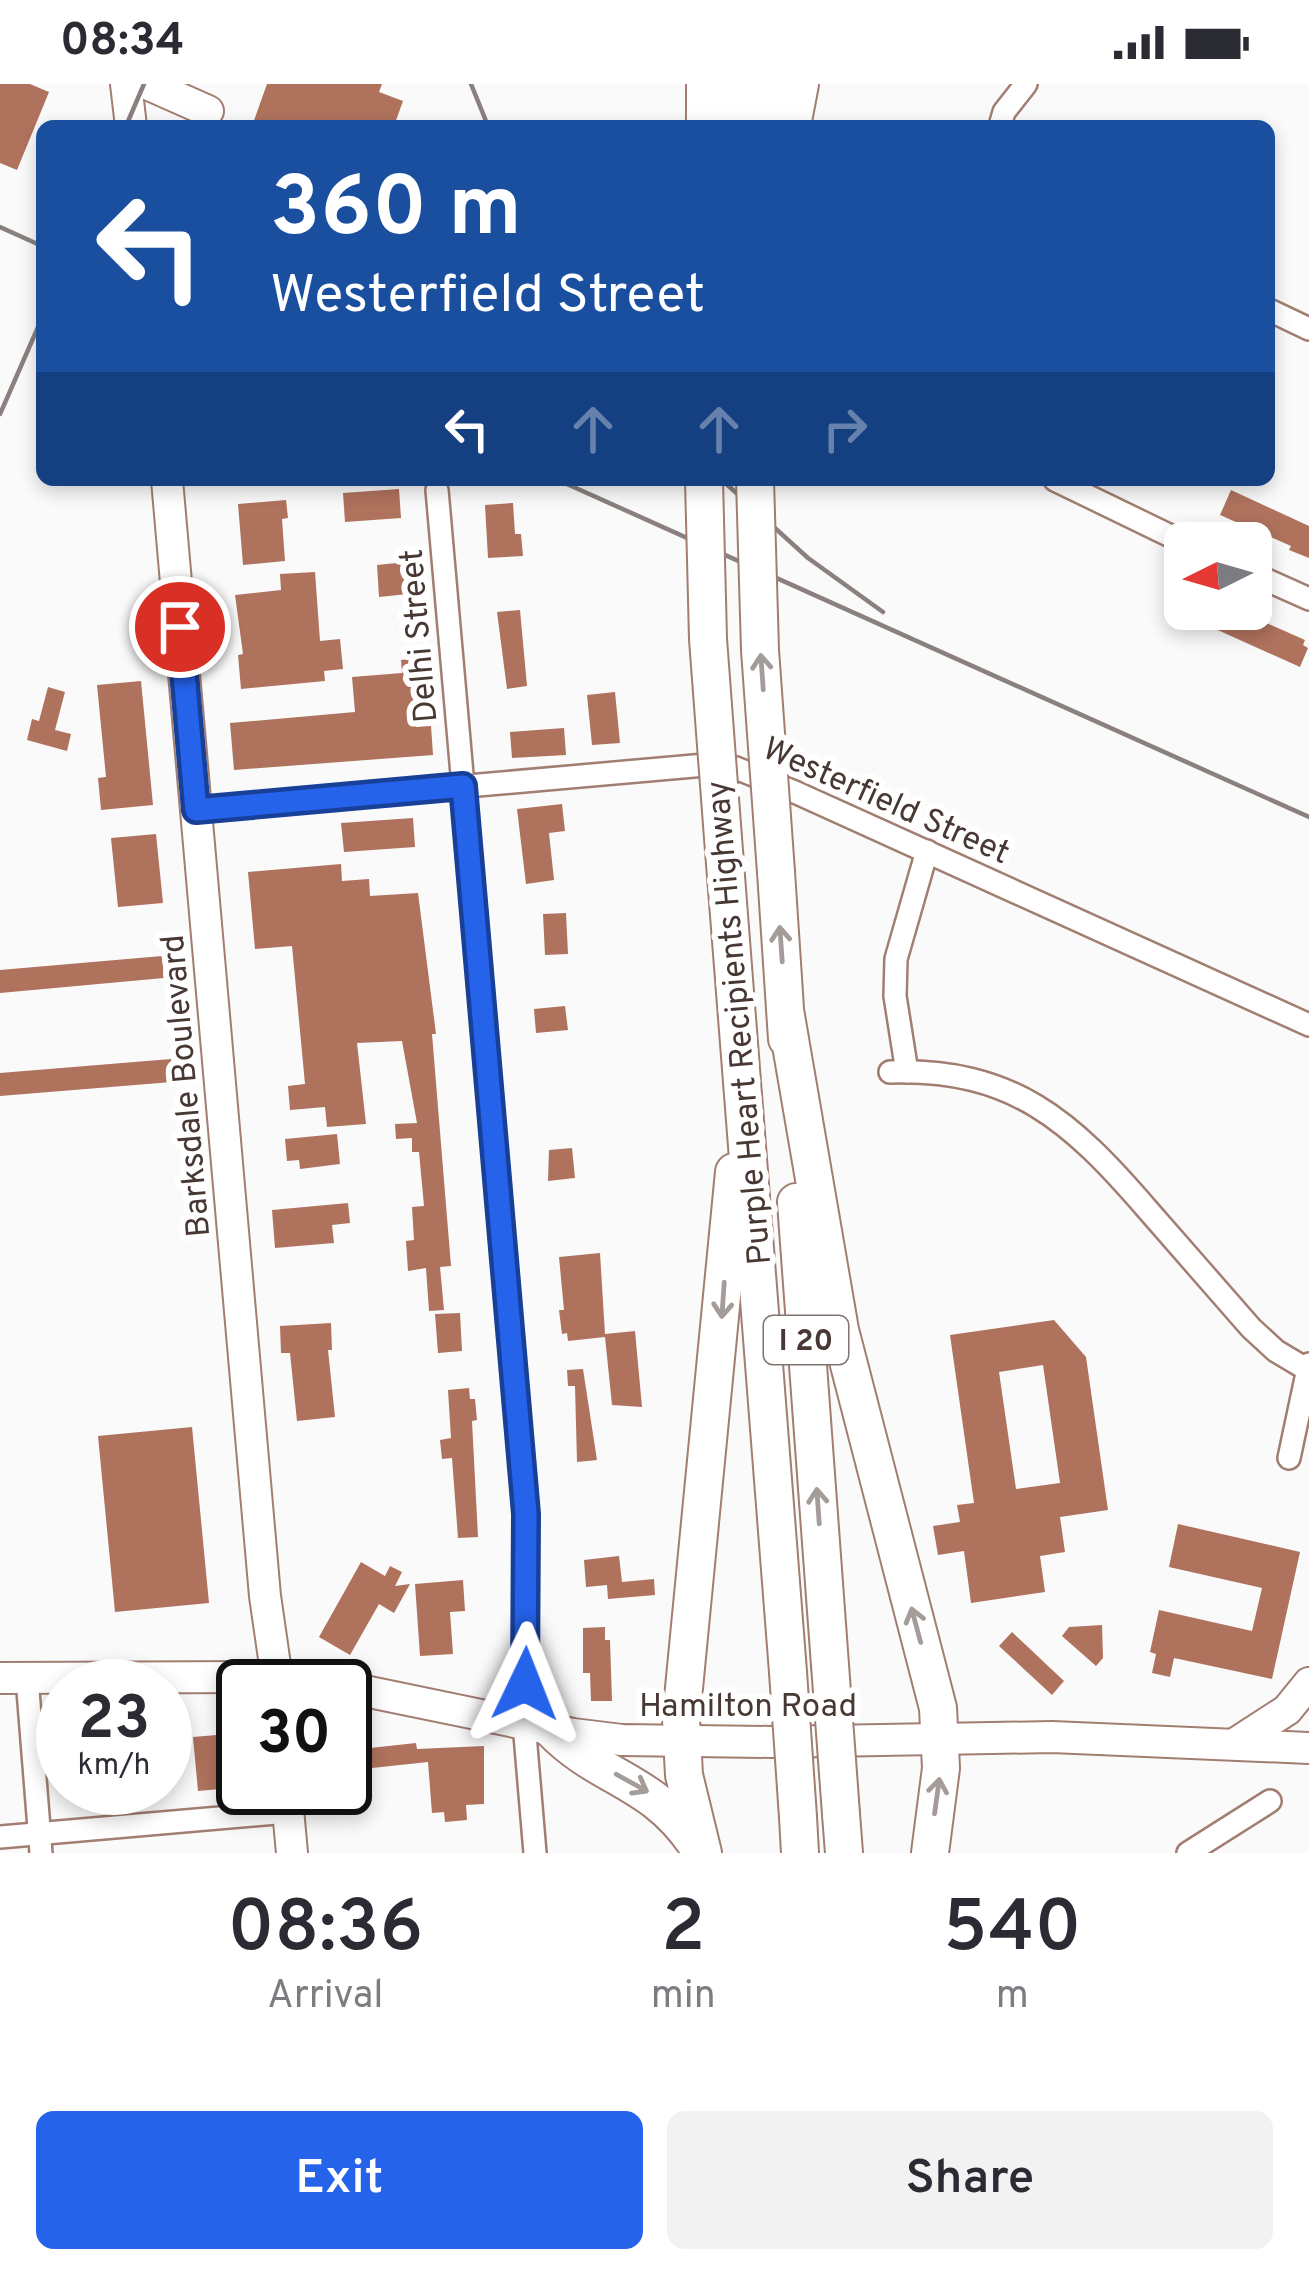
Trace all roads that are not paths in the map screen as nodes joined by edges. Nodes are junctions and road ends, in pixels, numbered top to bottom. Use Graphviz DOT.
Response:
graph roads {
  1 [pos="126,84"];
  2 [pos="147,84"];
  3 [pos="705,84"];
  4 [pos="732,84"];
  5 [pos="765,84"];
  6 [pos="800,84"];
  7 [pos="1026,84"];
  8 [pos="210,107"];
  9 [pos="130,120"];
  10 [pos="705,120"];
  11 [pos="729,120"];
  12 [pos="763,120"];
  13 [pos="793,120"];
  14 [pos="1002,120"];
  15 [pos="1275,313"];
  16 [pos="1309,329"];
  17 [pos="167,486"];
  18 [pos="704,486"];
  19 [pos="755,486"];
  20 [pos="1067,486"];
  21 [pos="437,490"];
  22 [pos="1164,533"];
  23 [pos="1272,581"];
  24 [pos="1309,598"];
  25 [pos="463,786"];
  26 [pos="196,810"];
  27 [pos="927,851"];
  28 [pos="786,1016"];
  29 [pos="1309,1025"];
  30 [pos="745,1101"];
  31 [pos="1308,1367"];
  32 [pos="1289,1458"];
  33 [pos="273,1659"];
  34 [pos="14,1678"];
  35 [pos="216,1681"];
  36 [pos="1309,1683"];
  37 [pos="372,1692"];
  38 [pos="537,1726"];
  39 [pos="941,1739"];
  40 [pos="681,1743"];
  41 [pos="1235,1744"];
  42 [pos="1309,1748"];
  43 [pos="1270,1802"];
  44 [pos="216,1812"];
  45 [pos="288,1815"];
  46 [pos="799,1835"];
  47 [pos="0,1837"];
  48 [pos="40,1843"];
  49 [pos="292,1853"];
  50 [pos="535,1853"];
  51 [pos="702,1853"];
  52 [pos="844,1853"];
  53 [pos="930,1853"];
  54 [pos="1188,1853"];
  1 -- 9 [label="main road"];
  2 -- 8 [label="main road"];
  3 -- 10 [label="highway"];
  4 -- 11 [label="highway"];
  5 -- 12 [label="highway"];
  6 -- 13 [label="highway"];
  7 -- 14 [label="street"];
  15 -- 16 [label="street"];
  17 -- 26 [label="main road, Barksdale Boulevard"];
  18 -- 30 [label="highway, Purple Heart Recipients Highway / I 20, bridge"];
  28 -- 19 [label="highway, Purple Heart Recipients Highway / I 20, one-way, bridge"];
  20 -- 22 [label="street"];
  21 -- 25 [label="street, Delhi Street"];
  23 -- 24 [label="street"];
  25 -- 26 [label="street, Westerfield Street"];
  25 -- 27 [label="street, Westerfield Street"];
  25 -- 38 [label="street, Delhi Street"];
  26 -- 33 [label="main road, Barksdale Boulevard"];
  27 -- 29 [label="street, Westerfield Street"];
  27 -- 31 [label="street"];
  39 -- 28 [label="highway, one-way"];
  52 -- 28 [label="highway, Purple Heart Recipients Highway / I 20, one-way, bridge"];
  30 -- 40 [label="highway, one-way"];
  30 -- 46 [label="highway, Purple Heart Recipients Highway / I 20, bridge"];
  31 -- 32 [label="street"];
  34 -- 35 [label="main road, Hamilton Road"];
  34 -- 48 [label="street"];
  36 -- 41 [label="main road"];
  37 -- 38 [label="main road, Hamilton Road"];
  38 -- 40 [label="main road, Hamilton Road"];
  38 -- 50 [label="street, Delhi Street"];
  38 -- 51 [label="highway, one-way"];
  39 -- 40 [label="main road, Hamilton Road"];
  39 -- 41 [label="main road, Hamilton Road"];
  53 -- 39 [label="highway, one-way"];
  40 -- 51 [label="highway"];
  41 -- 42 [label="main road, Hamilton Road"];
  43 -- 54 [label="street"];
  44 -- 48 [label="street"];
  45 -- 49 [label="main road"];
  47 -- 48 [label="street"];
}
